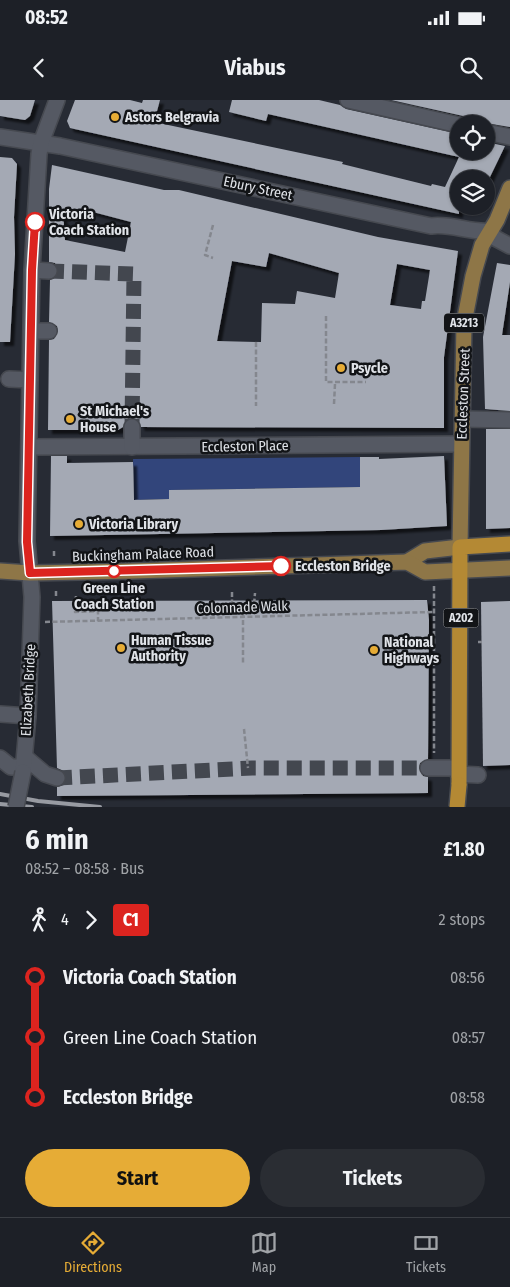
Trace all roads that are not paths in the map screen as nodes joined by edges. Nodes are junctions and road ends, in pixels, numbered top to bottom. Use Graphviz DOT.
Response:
graph roads {
  1 [pos="57,100"];
  2 [pos="348,100"];
  3 [pos="450,123"];
  4 [pos="495,134"];
  5 [pos="0,137"];
  6 [pos="510,137"];
  7 [pos="41,143"];
  8 [pos="510,188"];
  9 [pos="490,231"];
  10 [pos="510,246"];
  11 [pos="32,270"];
  12 [pos="49,271"];
  13 [pos="31,331"];
  14 [pos="49,331"];
  15 [pos="9,379"];
  16 [pos="30,380"];
  17 [pos="463,419"];
  18 [pos="510,420"];
  19 [pos="132,427"];
  20 [pos="461,444"];
  21 [pos="29,447"];
  22 [pos="132,447"];
  23 [pos="510,544"];
  24 [pos="460,547"];
  25 [pos="407,562"];
  26 [pos="510,568"];
  27 [pos="0,571"];
  28 [pos="461,572"];
  29 [pos="30,573"];
  30 [pos="0,714"];
  31 [pos="28,716"];
  32 [pos="0,758"];
  33 [pos="24,765"];
  34 [pos="431,765"];
  35 [pos="458,775"];
  36 [pos="478,775"];
  37 [pos="57,778"];
  38 [pos="16,807"];
  39 [pos="457,807"];
  1 -- 7 [label="street, Elizabeth Bridge"];
  2 -- 3 [label="street"];
  4 -- 6 [label="street"];
  5 -- 7 [label="street, Ebury Street"];
  7 -- 9 [label="street, Ebury Street"];
  7 -- 11 [label="street, Elizabeth Bridge"];
  8 -- 9 [label="main road, Eccleston Street / A3213"];
  9 -- 10 [label="street"];
  9 -- 17 [label="main road, Eccleston Street / A3213"];
  11 -- 12 [label="street"];
  11 -- 13 [label="street, Elizabeth Bridge"];
  13 -- 14 [label="street"];
  13 -- 16 [label="street, Elizabeth Bridge"];
  15 -- 16 [label="street"];
  16 -- 21 [label="street, Elizabeth Bridge"];
  17 -- 18 [label="street"];
  17 -- 20 [label="main road, Eccleston Street / A3213"];
  19 -- 22 [label="street"];
  20 -- 22 [label="street, Eccleston Place"];
  20 -- 24 [label="main road, Eccleston Street / A3213"];
  21 -- 22 [label="street, Eccleston Place"];
  21 -- 29 [label="street, Elizabeth Bridge"];
  23 -- 24 [label="highway, Buckingham Palace Road"];
  24 -- 25 [label="main road, Buckingham Palace Road"];
  24 -- 28 [label="highway, A202"];
  25 -- 28 [label="main road, Buckingham Palace Road"];
  25 -- 29 [label="main road, Buckingham Palace Road"];
  26 -- 28 [label="main road, Buckingham Palace Road"];
  27 -- 29 [label="main road, Buckingham Palace Road"];
  28 -- 35 [label="highway, A202"];
  29 -- 31 [label="street, Elizabeth Bridge"];
  30 -- 31 [label="street"];
  31 -- 33 [label="street, Elizabeth Bridge"];
  32 -- 33 [label="street"];
  33 -- 37 [label="street"];
  33 -- 38 [label="street, Elizabeth Bridge, bridge"];
  34 -- 35 [label="street"];
  35 -- 36 [label="street"];
  35 -- 39 [label="highway, A202, bridge"];
}
